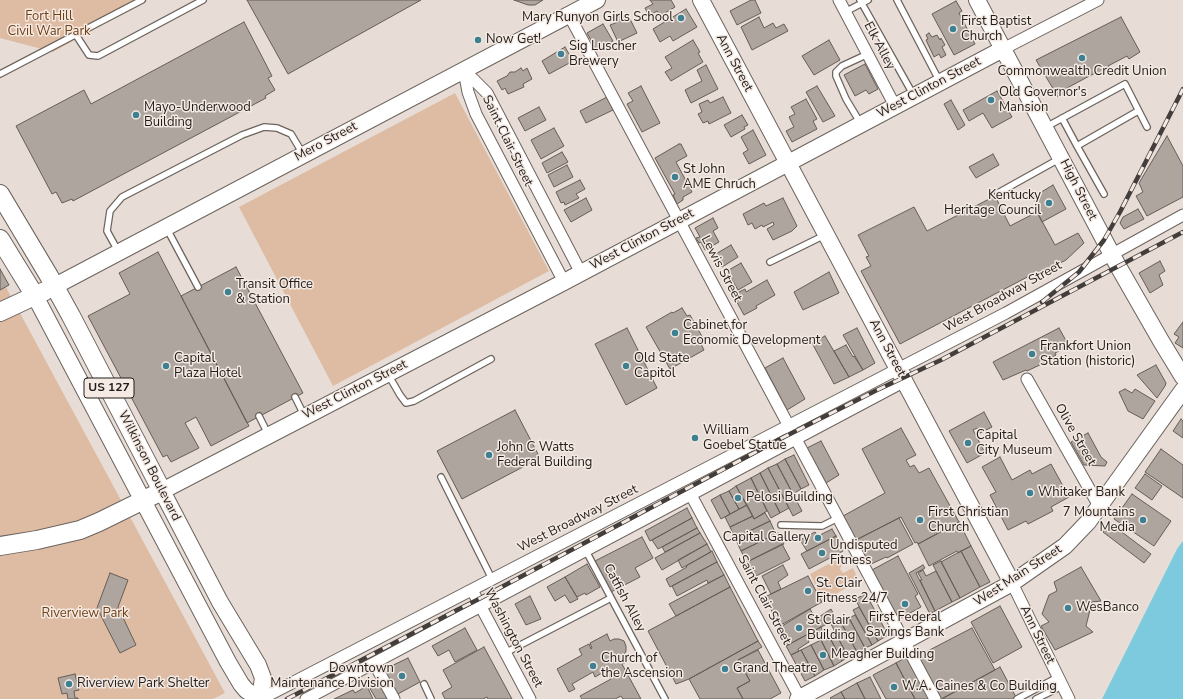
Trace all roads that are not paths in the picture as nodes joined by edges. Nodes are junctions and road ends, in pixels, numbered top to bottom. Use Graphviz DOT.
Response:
graph roads {
  1 [pos="142,0"];
  2 [pos="203,0"];
  3 [pos="597,0"];
  4 [pos="702,0"];
  5 [pos="839,0"];
  6 [pos="868,0"];
  7 [pos="897,0"];
  8 [pos="977,0"];
  9 [pos="1098,0"];
  10 [pos="861,2"];
  11 [pos="845,12"];
  12 [pos="569,15"];
  13 [pos="76,35"];
  14 [pos="1003,49"];
  15 [pos="868,54"];
  16 [pos="464,70"];
  17 [pos="0,74"];
  18 [pos="940,82"];
  19 [pos="914,96"];
  20 [pos="895,106"];
  21 [pos="1138,110"];
  22 [pos="1062,118"];
  23 [pos="861,124"];
  24 [pos="1045,127"];
  25 [pos="1147,127"];
  26 [pos="1077,146"];
  27 [pos="303,154"];
  28 [pos="1061,158"];
  29 [pos="788,163"];
  30 [pos="998,192"];
  31 [pos="0,194"];
  32 [pos="1104,194"];
  33 [pos="1183,215"];
  34 [pos="679,220"];
  35 [pos="166,227"];
  36 [pos="826,234"];
  37 [pos="0,239"];
  38 [pos="118,252"];
  39 [pos="1112,254"];
  40 [pos="770,262"];
  41 [pos="581,272"];
  42 [pos="564,282"];
  43 [pos="55,286"];
  44 [pos="198,287"];
  45 [pos="35,296"];
  46 [pos="0,312"];
  47 [pos="491,359"];
  48 [pos="904,372"];
  49 [pos="387,374"];
  50 [pos="1183,377"];
  51 [pos="1027,379"];
  52 [pos="1183,390"];
  53 [pos="295,397"];
  54 [pos="259,416"];
  55 [pos="305,416"];
  56 [pos="789,426"];
  57 [pos="269,435"];
  58 [pos="796,439"];
  59 [pos="441,478"];
  60 [pos="162,491"];
  61 [pos="691,494"];
  62 [pos="143,500"];
  63 [pos="1099,506"];
  64 [pos="838,518"];
  65 [pos="781,525"];
  66 [pos="577,535"];
  67 [pos="7,545"];
  68 [pos="586,550"];
  69 [pos="492,580"];
  70 [pos="1012,583"];
  71 [pos="472,590"];
  72 [pos="611,598"];
  73 [pos="480,606"];
  74 [pos="905,642"];
  75 [pos="505,653"];
  76 [pos="374,663"];
  77 [pos="1060,681"];
  78 [pos="424,684"];
  79 [pos="260,699"];
  80 [pos="306,699"];
  81 [pos="394,699"];
  82 [pos="431,699"];
  83 [pos="530,699"];
  84 [pos="665,699"];
  85 [pos="799,699"];
  86 [pos="935,699"];
  87 [pos="1017,699"];
  88 [pos="1036,699"];
  89 [pos="1069,699"];
  1 -- 13 [label="lane"];
  2 -- 13 [label="lane"];
  3 -- 12 [label="main road, Mero Street"];
  4 -- 29 [label="main road, Ann Street"];
  5 -- 11 [label="street, Elk Alley"];
  6 -- 10 [label="lane"];
  7 -- 18 [label="lane"];
  8 -- 14 [label="main road, High Street"];
  9 -- 14 [label="street, West Clinton Street"];
  10 -- 11 [label="lane"];
  10 -- 19 [label="lane"];
  11 -- 15 [label="street, Elk Alley"];
  12 -- 16 [label="main road, Mero Street"];
  12 -- 34 [label="street, Lewis Street"];
  13 -- 17 [label="lane"];
  14 -- 18 [label="main road, West Clinton Street"];
  14 -- 24 [label="main road, High Street"];
  15 -- 20 [label="street, Elk Alley"];
  15 -- 23 [label="lane"];
  16 -- 27 [label="main road, Mero Street"];
  16 -- 41 [label="street, Saint Clair Street"];
  16 -- 42 [label="street, Saint Clair Street"];
  18 -- 19 [label="main road, West Clinton Street"];
  19 -- 20 [label="main road, West Clinton Street"];
  20 -- 23 [label="main road, West Clinton Street"];
  21 -- 22 [label="lane"];
  21 -- 25 [label="lane"];
  21 -- 26 [label="lane"];
  22 -- 24 [label="lane"];
  22 -- 26 [label="lane"];
  23 -- 29 [label="main road, West Clinton Street"];
  24 -- 28 [label="main road, High Street"];
  26 -- 32 [label="lane"];
  27 -- 35 [label="main road, Mero Street"];
  27 -- 38 [label="lane"];
  28 -- 30 [label="lane"];
  28 -- 39 [label="main road, High Street"];
  29 -- 34 [label="main road, West Clinton Street"];
  29 -- 36 [label="main road, Ann Street"];
  31 -- 43 [label="highway, Wilkinson Boulevard / US 127"];
  33 -- 39 [label="street, West Broadway Street"];
  34 -- 41 [label="main road, West Clinton Street"];
  34 -- 56 [label="street, Lewis Street"];
  35 -- 38 [label="main road, Mero Street"];
  35 -- 44 [label="lane"];
  36 -- 40 [label="lane"];
  36 -- 48 [label="main road, Ann Street"];
  37 -- 45 [label="highway, Wilkinson Boulevard"];
  38 -- 43 [label="main road, Mero Street"];
  39 -- 48 [label="street, West Broadway Street"];
  39 -- 50 [label="main road, High Street"];
  41 -- 42 [label="main road, West Clinton Street"];
  42 -- 49 [label="main road, West Clinton Street"];
  43 -- 45 [label="highway"];
  43 -- 60 [label="highway, Wilkinson Boulevard / US 127"];
  45 -- 46 [label="highway"];
  45 -- 62 [label="main road, Wilkinson Boulevard"];
  47 -- 49 [label="lane"];
  48 -- 56 [label="street, West Broadway Street"];
  48 -- 58 [label="street, West Broadway Street"];
  48 -- 70 [label="main road, Ann Street"];
  49 -- 55 [label="main road, West Clinton Street"];
  51 -- 63 [label="street, Olive Street"];
  52 -- 63 [label="main road, West Main Street"];
  53 -- 55 [label="lane"];
  54 -- 57 [label="lane"];
  55 -- 57 [label="main road, West Clinton Street"];
  56 -- 58 [label="street, Lewis Street"];
  56 -- 66 [label="street, West Broadway Street"];
  57 -- 60 [label="main road, West Clinton Street"];
  58 -- 61 [label="street, West Broadway Street"];
  58 -- 64 [label="street, Lewis Street"];
  59 -- 69 [label="lane"];
  60 -- 62 [label="highway"];
  60 -- 79 [label="main road, Wilkinson Boulevard"];
  61 -- 68 [label="street, West Broadway Street"];
  61 -- 85 [label="street, Saint Clair Street"];
  62 -- 67 [label="highway"];
  62 -- 79 [label="main road, Wilkinson Boulevard"];
  63 -- 70 [label="main road, West Main Street"];
  64 -- 65 [label="lane"];
  64 -- 74 [label="street, Lewis Street"];
  66 -- 68 [label="street"];
  66 -- 69 [label="street, West Broadway Street"];
  68 -- 72 [label="lane, Catfish Alley"];
  68 -- 73 [label="street, West Broadway Street"];
  69 -- 71 [label="street, West Broadway Street"];
  70 -- 74 [label="main road, West Main Street"];
  70 -- 77 [label="street, Ann Street"];
  71 -- 73 [label="street, Washington Street"];
  71 -- 79 [label="street, West Broadway Street"];
  72 -- 75 [label="lane"];
  72 -- 84 [label="lane, Catfish Alley"];
  73 -- 75 [label="street, Washington Street"];
  73 -- 76 [label="street, West Broadway Street"];
  74 -- 85 [label="main road, West Main Street"];
  74 -- 86 [label="street, Lewis Street"];
  75 -- 83 [label="street, Washington Street"];
  76 -- 80 [label="street, West Broadway Street"];
  76 -- 81 [label="street"];
  77 -- 87 [label="lane"];
  77 -- 88 [label="lane"];
  77 -- 89 [label="street, Ann Street"];
  78 -- 82 [label="lane"];
}
